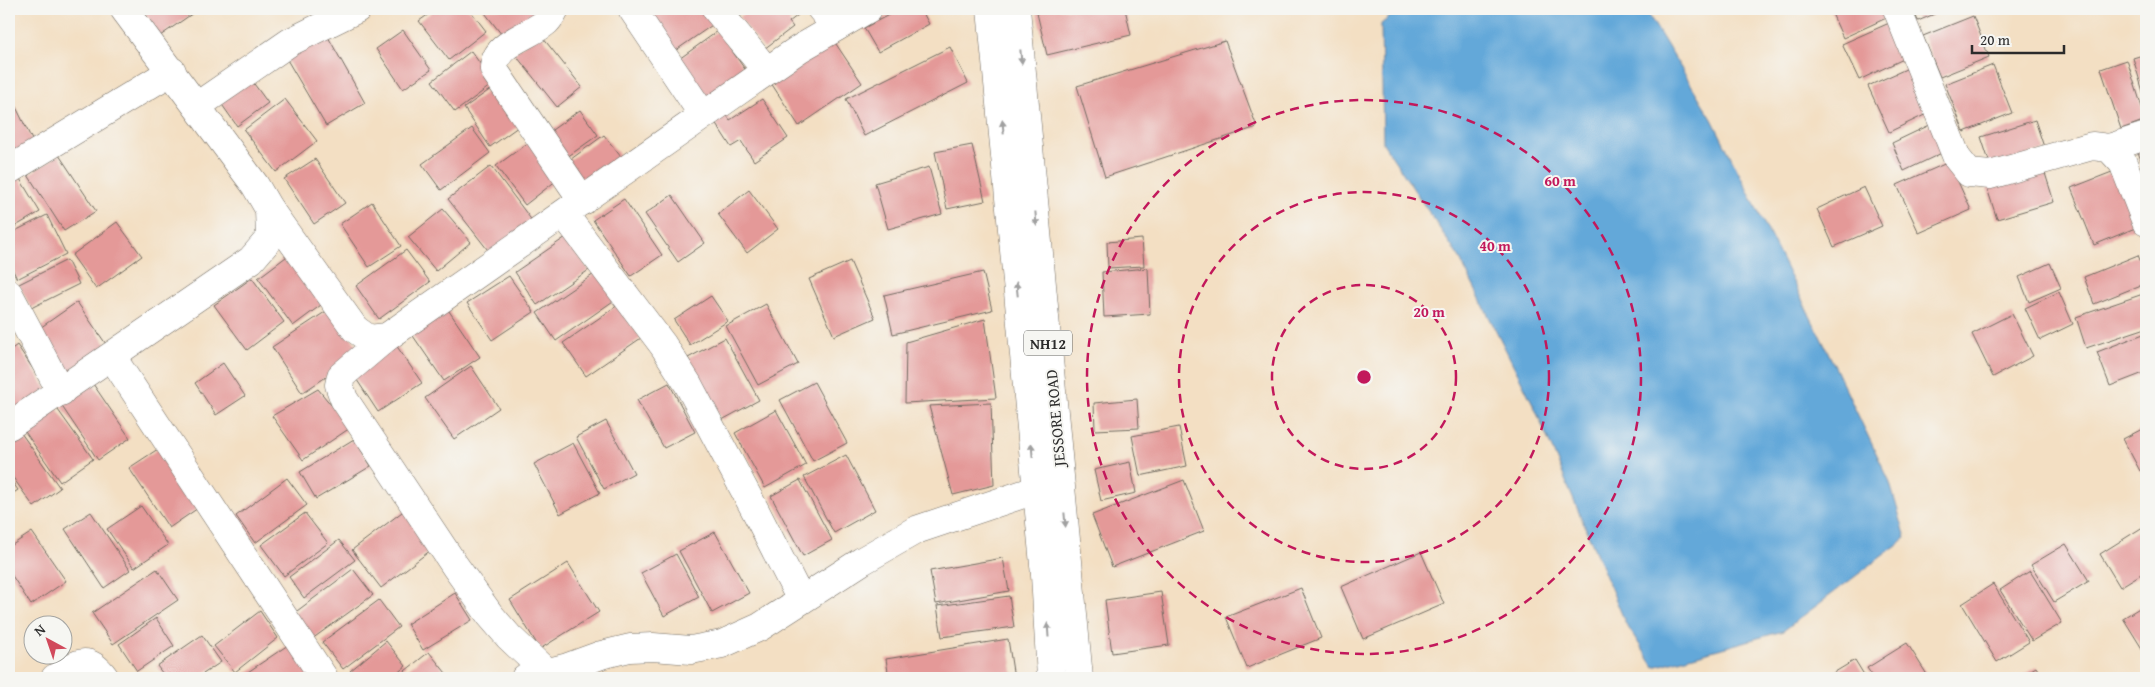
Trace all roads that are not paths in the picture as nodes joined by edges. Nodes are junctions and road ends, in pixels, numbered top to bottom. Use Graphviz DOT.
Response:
graph roads {
  1 [pos="124,9"];
  2 [pos="357,9"];
  3 [pos="556,9"];
  4 [pos="632,9"];
  5 [pos="716,9"];
  6 [pos="868,9"];
  7 [pos="991,9"];
  8 [pos="1016,9"];
  9 [pos="1897,9"];
  10 [pos="828,18"];
  11 [pos="767,71"];
  12 [pos="172,72"];
  13 [pos="197,106"];
  14 [pos="703,115"];
  15 [pos="2146,136"];
  16 [pos="2109,148"];
  17 [pos="9,170"];
  18 [pos="573,208"];
  19 [pos="269,209"];
  20 [pos="2146,222"];
  21 [pos="9,294"];
  22 [pos="387,337"];
  23 [pos="112,357"];
  24 [pos="61,392"];
  25 [pos="9,426"];
  26 [pos="1062,482"];
  27 [pos="1036,491"];
  28 [pos="801,600"];
  29 [pos="536,676"];
  30 [pos="56,678"];
  31 [pos="105,678"];
  32 [pos="324,678"];
  33 [pos="1051,678"];
  34 [pos="1079,678"];
  1 -- 12 [label="main road"];
  2 -- 13 [label="main road"];
  3 -- 18 [label="main road"];
  4 -- 14 [label="main road"];
  5 -- 11 [label="main road"];
  6 -- 10 [label="main road"];
  27 -- 7 [label="main road, NH12, one-way"];
  8 -- 26 [label="main road, JESSORE ROAD / NH12, one-way"];
  9 -- 16 [label="main road"];
  10 -- 11 [label="main road"];
  11 -- 14 [label="main road"];
  12 -- 13 [label="main road"];
  12 -- 17 [label="main road"];
  13 -- 19 [label="main road"];
  14 -- 18 [label="main road"];
  15 -- 16 [label="main road"];
  16 -- 20 [label="main road"];
  18 -- 22 [label="main road"];
  18 -- 28 [label="main road"];
  19 -- 22 [label="main road"];
  19 -- 23 [label="main road"];
  21 -- 24 [label="main road"];
  22 -- 29 [label="main road"];
  23 -- 24 [label="main road"];
  23 -- 32 [label="main road"];
  24 -- 25 [label="main road"];
  26 -- 27 [label="main road"];
  26 -- 34 [label="main road, JESSORE ROAD / NH12, one-way"];
  27 -- 28 [label="main road"];
  33 -- 27 [label="main road, NH12, one-way"];
  28 -- 29 [label="main road"];
  30 -- 31 [label="main road"];
}
